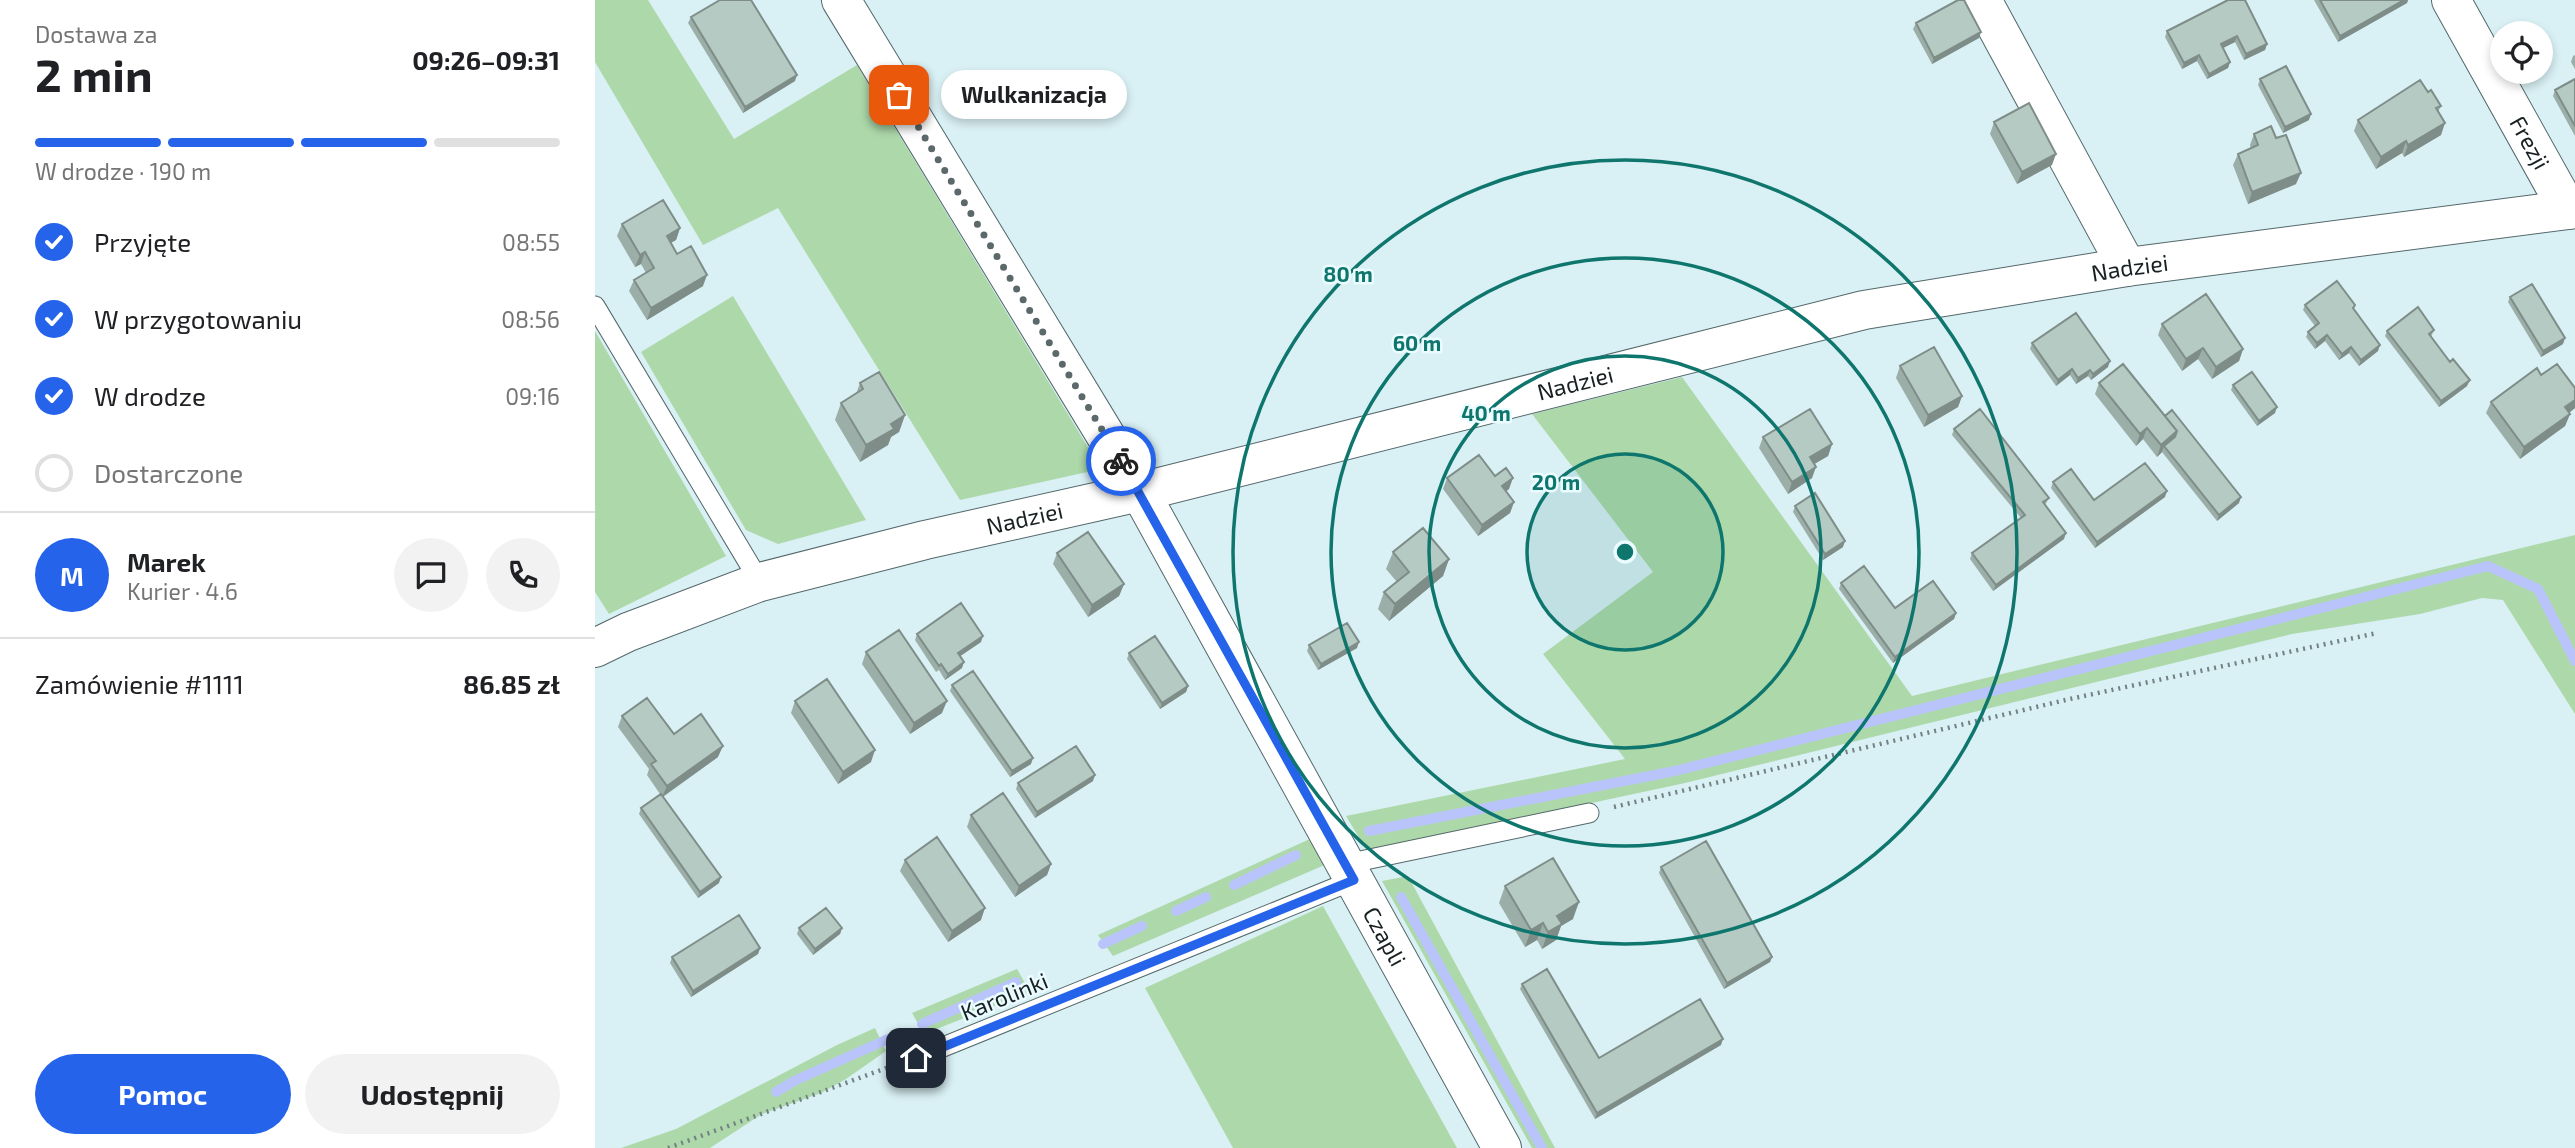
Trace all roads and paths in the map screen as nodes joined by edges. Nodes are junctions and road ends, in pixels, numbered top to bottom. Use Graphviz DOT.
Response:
graph roads {
  1 [pos="841,0"];
  2 [pos="1982,0"];
  3 [pos="2451,0"];
  4 [pos="2571,210"];
  5 [pos="2127,267"];
  6 [pos="595,306"];
  7 [pos="1140,492"];
  8 [pos="760,582"];
  9 [pos="2377,633"];
  10 [pos="595,648"];
  11 [pos="1589,813"];
  12 [pos="1350,872"];
  13 [pos="916,1058"];
  14 [pos="668,1148"];
  15 [pos="1502,1148"];
  1 -- 7 [label="street, Czapli"];
  2 -- 5 [label="street"];
  3 -- 4 [label="street, Frezji"];
  4 -- 5 [label="street, Nadziei"];
  5 -- 7 [label="street, Nadziei"];
  6 -- 8 [label="lane"];
  7 -- 8 [label="street, Nadziei"];
  7 -- 12 [label="street, Czapli"];
  8 -- 10 [label="street, Nadziei"];
  9 -- 11 [label="path"];
  11 -- 12 [label="lane, Karolinki"];
  12 -- 13 [label="lane, Karolinki"];
  12 -- 15 [label="street, Czapli"];
  13 -- 14 [label="path"];
}
